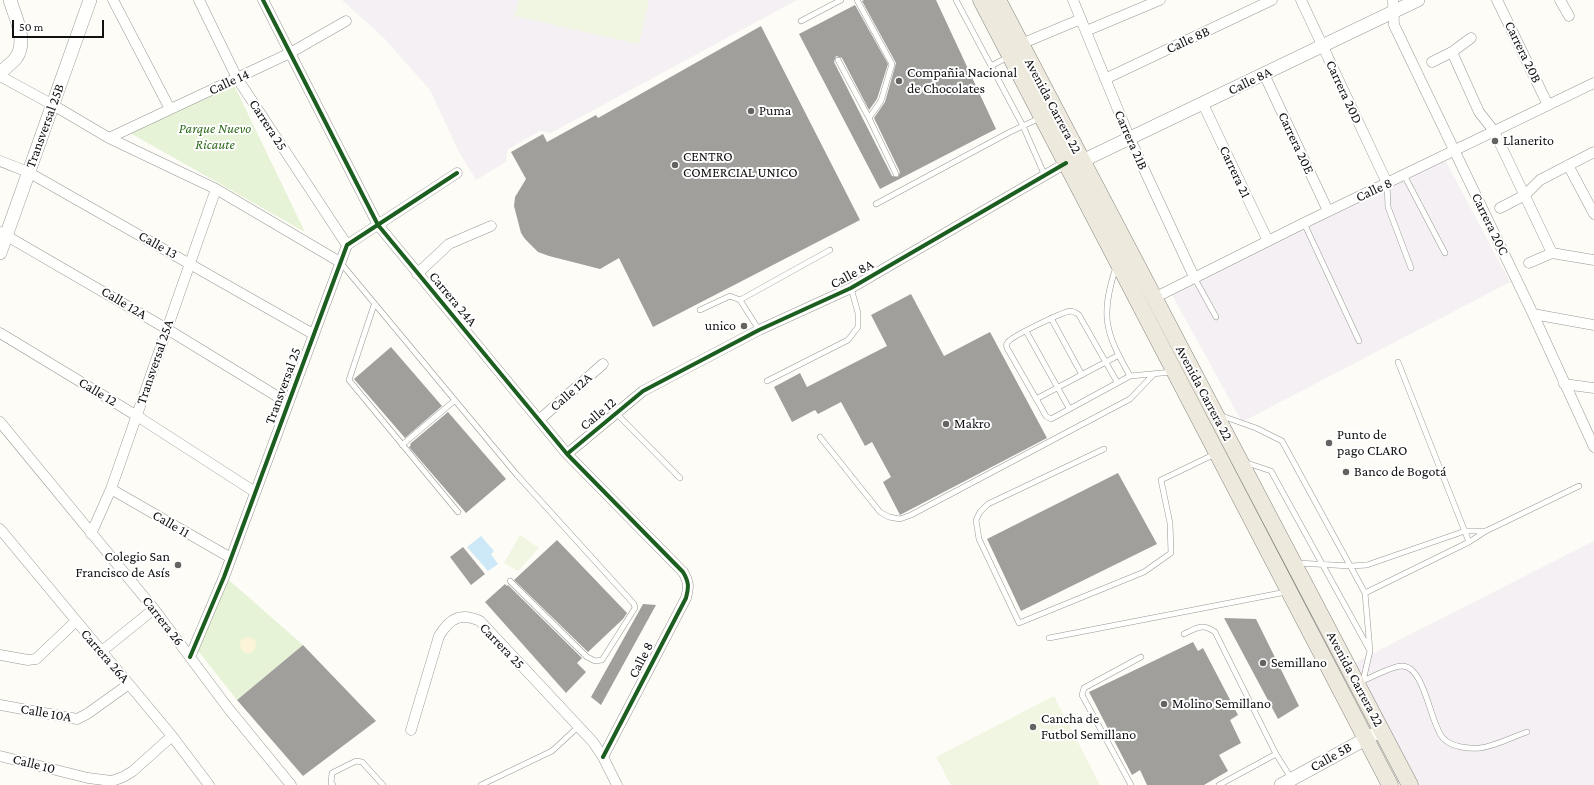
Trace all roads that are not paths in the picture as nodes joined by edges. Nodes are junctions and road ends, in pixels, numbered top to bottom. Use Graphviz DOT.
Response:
graph roads {
  1 [pos="10,0"];
  2 [pos="90,0"];
  3 [pos="113,0"];
  4 [pos="199,0"];
  5 [pos="263,0"];
  6 [pos="841,0"];
  7 [pos="857,0"];
  8 [pos="956,0"];
  9 [pos="981,0"];
  10 [pos="998,0"];
  11 [pos="1073,0"];
  12 [pos="1160,0"];
  13 [pos="1272,0"];
  14 [pos="1301,0"];
  15 [pos="1418,0"];
  16 [pos="1497,0"];
  17 [pos="1560,0"];
  18 [pos="1393,6"];
  19 [pos="1569,16"];
  20 [pos="1081,19"];
  21 [pos="346,21"];
  22 [pos="801,21"];
  23 [pos="1086,31"];
  24 [pos="1470,38"];
  25 [pos="1021,44"];
  26 [pos="1322,46"];
  27 [pos="1452,52"];
  28 [pos="290,53"];
  29 [pos="1010,56"];
  30 [pos="838,60"];
  31 [pos="1432,62"];
  32 [pos="991,66"];
  33 [pos="0,74"];
  34 [pos="1264,74"];
  35 [pos="237,78"];
  36 [pos="1104,79"];
  37 [pos="1594,82"];
  38 [pos="53,104"];
  39 [pos="1203,104"];
  40 [pos="1548,105"];
  41 [pos="170,109"];
  42 [pos="1042,117"];
  43 [pos="869,118"];
  44 [pos="1023,126"];
  45 [pos="1494,131"];
  46 [pos="109,138"];
  47 [pos="1130,139"];
  48 [pos="1455,150"];
  49 [pos="1594,152"];
  50 [pos="0,161"];
  51 [pos="1082,161"];
  52 [pos="1066,163"];
  53 [pos="1568,165"];
  54 [pos="28,172"];
  55 [pos="457,173"];
  56 [pos="896,174"];
  57 [pos="1404,175"];
  58 [pos="1045,176"];
  59 [pos="1387,183"];
  60 [pos="216,190"];
  61 [pos="1525,195"];
  62 [pos="876,204"];
  63 [pos="1500,208"];
  64 [pos="1328,211"];
  65 [pos="1594,214"];
  66 [pos="1304,223"];
  67 [pos="378,225"];
  68 [pos="491,226"];
  69 [pos="3,233"];
  70 [pos="1268,241"];
  71 [pos="347,245"];
  72 [pos="830,250"];
  73 [pos="0,253"];
  74 [pos="1552,253"];
  75 [pos="1445,254"];
  76 [pos="1594,260"];
  77 [pos="340,262"];
  78 [pos="1117,262"];
  79 [pos="190,263"];
  80 [pos="1529,263"];
  81 [pos="1410,268"];
  82 [pos="417,274"];
  83 [pos="1194,277"];
  84 [pos="851,288"];
  85 [pos="1154,298"];
  86 [pos="740,300"];
  87 [pos="374,305"];
  88 [pos="700,310"];
  89 [pos="1533,314"];
  90 [pos="1216,317"];
  91 [pos="1051,318"];
  92 [pos="1594,325"];
  93 [pos="167,329"];
  94 [pos="759,330"];
  95 [pos="1026,331"];
  96 [pos="0,333"];
  97 [pos="314,334"];
  98 [pos="1359,341"];
  99 [pos="1119,355"];
  100 [pos="1106,362"];
  101 [pos="1398,362"];
  102 [pos="603,364"];
  103 [pos="1175,372"];
  104 [pos="1082,375"];
  105 [pos="1153,375"];
  106 [pos="1130,376"];
  107 [pos="767,381"];
  108 [pos="1117,382"];
  109 [pos="1564,384"];
  110 [pos="1058,388"];
  111 [pos="1594,388"];
  112 [pos="643,391"];
  113 [pos="1036,399"];
  114 [pos="454,401"];
  115 [pos="288,403"];
  116 [pos="1069,408"];
  117 [pos="616,413"];
  118 [pos="1215,414"];
  119 [pos="136,416"];
  120 [pos="539,420"];
  121 [pos="0,422"];
  122 [pos="820,437"];
  123 [pos="402,445"];
  124 [pos="1594,447"];
  125 [pos="1104,449"];
  126 [pos="1217,453"];
  127 [pos="567,454"];
  128 [pos="1239,461"];
  129 [pos="680,478"];
  130 [pos="1579,486"];
  131 [pos="111,489"];
  132 [pos="255,492"];
  133 [pos="458,512"];
  134 [pos="0,529"];
  135 [pos="1465,531"];
  136 [pos="1486,531"];
  137 [pos="91,534"];
  138 [pos="1469,542"];
  139 [pos="231,558"];
  140 [pos="1292,562"];
  141 [pos="1323,565"];
  142 [pos="1351,566"];
  143 [pos="683,572"];
  144 [pos="510,581"];
  145 [pos="1289,591"];
  146 [pos="1365,593"];
  147 [pos="154,609"];
  148 [pos="75,622"];
  149 [pos="1184,634"];
  150 [pos="1049,638"];
  151 [pos="102,651"];
  152 [pos="1370,651"];
  153 [pos="0,655"];
  154 [pos="190,657"];
  155 [pos="1140,657"];
  156 [pos="129,684"];
  157 [pos="1362,687"];
  158 [pos="0,705"];
  159 [pos="579,726"];
  160 [pos="411,730"];
  161 [pos="1382,730"];
  162 [pos="1527,732"];
  163 [pos="172,736"];
  164 [pos="1366,738"];
  165 [pos="1276,754"];
  166 [pos="0,756"];
  167 [pos="603,757"];
  168 [pos="1286,782"];
  169 [pos="208,785"];
  170 [pos="292,785"];
  171 [pos="333,785"];
  172 [pos="383,785"];
  173 [pos="480,785"];
  174 [pos="617,785"];
  175 [pos="1131,785"];
  176 [pos="1219,785"];
  177 [pos="1390,785"];
  178 [pos="1410,785"];
  1 -- 33 [label="street"];
  2 -- 38 [label="street, Transversal 25B"];
  3 -- 41 [label="street"];
  4 -- 35 [label="street, Carrera 25"];
  5 -- 28 [label="street, Carrera 24A"];
  6 -- 22 [label="lane"];
  7 -- 43 [label="lane"];
  8 -- 32 [label="lane"];
  9 -- 29 [label="main road, Avenida Carrera 22"];
  10 -- 25 [label="main road, Avenida Carrera 22"];
  11 -- 20 [label="street, Carrera 21B"];
  12 -- 23 [label="street"];
  13 -- 36 [label="street, Calle 8B"];
  14 -- 26 [label="street, Carrera 20D"];
  15 -- 18 [label="street, Calle 8A"];
  16 -- 40 [label="street, Carrera 20B"];
  17 -- 19 [label="street"];
  18 -- 26 [label="street, Calle 8A"];
  18 -- 48 [label="street, Carrera 20C"];
  20 -- 23 [label="street, Carrera 21B"];
  20 -- 25 [label="street"];
  21 -- 28 [label="street, Calle 14"];
  23 -- 36 [label="street, Carrera 21B"];
  24 -- 27 [label="street"];
  25 -- 51 [label="main road, Avenida Carrera 22"];
  26 -- 34 [label="street, Calle 8A"];
  26 -- 59 [label="street, Carrera 20D"];
  27 -- 31 [label="street"];
  27 -- 45 [label="street"];
  28 -- 35 [label="street, Calle 14"];
  28 -- 67 [label="street, Carrera 24A"];
  29 -- 32 [label="lane"];
  29 -- 42 [label="main road, Avenida Carrera 22"];
  30 -- 43 [label="lane"];
  32 -- 44 [label="lane"];
  33 -- 38 [label="street"];
  34 -- 39 [label="street, Calle 8A"];
  34 -- 64 [label="street, Carrera 20E"];
  35 -- 41 [label="street, Calle 14"];
  35 -- 71 [label="street, Carrera 25"];
  36 -- 47 [label="street, Carrera 21B"];
  37 -- 40 [label="street, Calle 8"];
  38 -- 46 [label="street"];
  38 -- 54 [label="street, Transversal 25B"];
  39 -- 47 [label="street, Calle 8A"];
  39 -- 70 [label="street, Carrera 21"];
  40 -- 45 [label="street, Calle 8"];
  41 -- 46 [label="street, Calle 14"];
  42 -- 44 [label="lane"];
  42 -- 52 [label="main road, Avenida Carrera 22"];
  43 -- 56 [label="lane"];
  44 -- 58 [label="lane"];
  44 -- 62 [label="lane"];
  45 -- 48 [label="street, Calle 8"];
  45 -- 61 [label="street"];
  46 -- 60 [label="street"];
  47 -- 51 [label="street, Calle 8A"];
  47 -- 83 [label="street, Carrera 21B"];
  48 -- 57 [label="street, Calle 8"];
  48 -- 89 [label="street, Carrera 20C"];
  49 -- 53 [label="street"];
  50 -- 54 [label="street, Calle 13"];
  51 -- 85 [label="main road, Avenida Carrera 22"];
  52 -- 58 [label="street, Calle 8A"];
  52 -- 78 [label="main road, Avenida Carrera 22"];
  53 -- 61 [label="street"];
  53 -- 65 [label="street"];
  54 -- 69 [label="street, Transversal 25B"];
  54 -- 79 [label="street, Calle 13"];
  55 -- 67 [label="street"];
  57 -- 59 [label="street, Calle 8"];
  57 -- 75 [label="lane"];
  58 -- 84 [label="street, Calle 8A"];
  59 -- 64 [label="street, Calle 8"];
  59 -- 81 [label="lane"];
  60 -- 77 [label="street"];
  60 -- 79 [label="street, Transversal 25A"];
  61 -- 63 [label="street"];
  61 -- 74 [label="street"];
  64 -- 66 [label="street, Calle 8"];
  66 -- 70 [label="street, Calle 8"];
  66 -- 98 [label="lane"];
  67 -- 71 [label="street"];
  67 -- 82 [label="street, Carrera 24A"];
  68 -- 82 [label="street"];
  69 -- 73 [label="street, Transversal 25B"];
  69 -- 93 [label="street, Calle 12A"];
  70 -- 83 [label="street, Calle 8"];
  71 -- 77 [label="street, Transversal 25"];
  72 -- 86 [label="lane"];
  74 -- 76 [label="street"];
  74 -- 80 [label="street"];
  77 -- 87 [label="lane"];
  77 -- 97 [label="street, Transversal 25"];
  78 -- 99 [label="lane"];
  78 -- 103 [label="main road, Avenida Carrera 22"];
  79 -- 93 [label="street, Transversal 25A"];
  79 -- 97 [label="street, Calle 13"];
  82 -- 120 [label="street, Carrera 24A"];
  83 -- 85 [label="street, Calle 8"];
  83 -- 90 [label="lane"];
  84 -- 94 [label="street, Calle 8A"];
  84 -- 107 [label="lane"];
  85 -- 118 [label="main road, Avenida Carrera 22"];
  86 -- 88 [label="lane"];
  86 -- 94 [label="lane"];
  87 -- 114 [label="lane"];
  87 -- 123 [label="lane"];
  89 -- 92 [label="street"];
  89 -- 109 [label="street, Carrera 20C"];
  91 -- 95 [label="lane"];
  91 -- 100 [label="lane"];
  91 -- 104 [label="lane"];
  93 -- 115 [label="street, Calle 12A"];
  93 -- 119 [label="street, Transversal 25A"];
  94 -- 112 [label="street, Calle 8A"];
  95 -- 110 [label="lane"];
  95 -- 113 [label="lane"];
  96 -- 119 [label="street, Calle 12"];
  97 -- 115 [label="street, Transversal 25"];
  99 -- 100 [label="lane"];
  99 -- 106 [label="lane"];
  100 -- 104 [label="lane"];
  100 -- 108 [label="lane"];
  101 -- 135 [label="lane"];
  102 -- 120 [label="street, Calle 12A"];
  103 -- 105 [label="lane"];
  103 -- 126 [label="main road, Avenida Carrera 22"];
  104 -- 110 [label="lane"];
  105 -- 106 [label="lane"];
  105 -- 122 [label="lane"];
  106 -- 108 [label="lane"];
  108 -- 116 [label="lane"];
  109 -- 111 [label="street"];
  109 -- 124 [label="street, Carrera 20C"];
  110 -- 113 [label="lane"];
  110 -- 116 [label="lane"];
  112 -- 117 [label="street, Calle 12"];
  113 -- 116 [label="lane"];
  114 -- 123 [label="lane"];
  114 -- 144 [label="lane"];
  115 -- 132 [label="street, Transversal 25"];
  117 -- 127 [label="street, Calle 12"];
  117 -- 129 [label="lane"];
  118 -- 128 [label="main road, Avenida Carrera 22"];
  118 -- 142 [label="lane"];
  119 -- 131 [label="street, Transversal 25A"];
  119 -- 132 [label="street, Calle 12"];
  120 -- 127 [label="street, Carrera 24A"];
  121 -- 137 [label="street, Carrera 26"];
  123 -- 133 [label="lane"];
  125 -- 126 [label="lane"];
  126 -- 145 [label="main road, Avenida Carrera 22"];
  127 -- 143 [label="street, Carrera 24A"];
  128 -- 140 [label="main road, Avenida Carrera 22"];
  128 -- 141 [label="lane"];
  130 -- 136 [label="lane"];
  131 -- 137 [label="street, Transversal 25A"];
  131 -- 139 [label="street, Calle 11"];
  132 -- 139 [label="street, Transversal 25"];
  134 -- 148 [label="street, Carrera 26A"];
  135 -- 136 [label="lane"];
  135 -- 138 [label="lane"];
  135 -- 142 [label="lane"];
  136 -- 138 [label="lane"];
  137 -- 147 [label="street, Carrera 26"];
  138 -- 146 [label="lane"];
  139 -- 154 [label="street, Transversal 25"];
  140 -- 141 [label="lane"];
  140 -- 157 [label="main road, Avenida Carrera 22"];
  141 -- 142 [label="lane"];
  141 -- 152 [label="lane"];
  142 -- 146 [label="lane"];
  143 -- 167 [label="street, Calle 8"];
  145 -- 150 [label="lane"];
  145 -- 164 [label="main road, Avenida Carrera 22"];
  146 -- 152 [label="lane"];
  147 -- 151 [label="street"];
  147 -- 154 [label="street, Carrera 26"];
  148 -- 151 [label="street, Carrera 26A"];
  148 -- 153 [label="street"];
  149 -- 165 [label="lane"];
  151 -- 156 [label="street, Carrera 26A"];
  152 -- 157 [label="lane"];
  154 -- 170 [label="street, Carrera 26"];
  155 -- 175 [label="lane"];
  156 -- 158 [label="street, Calle 10A"];
  156 -- 163 [label="street, Carrera 26A"];
  157 -- 161 [label="main road, Avenida Carrera 22"];
  157 -- 162 [label="lane"];
  159 -- 160 [label="street, Carrera 25"];
  159 -- 167 [label="street, Carrera 25"];
  159 -- 173 [label="lane"];
  161 -- 164 [label="street, Calle 5B"];
  161 -- 178 [label="main road, Avenida Carrera 22"];
  163 -- 166 [label="street, Calle 10"];
  163 -- 169 [label="street, Carrera 26A"];
  164 -- 168 [label="street, Calle 5B"];
  164 -- 177 [label="main road, Avenida Carrera 22"];
  165 -- 168 [label="lane"];
  165 -- 176 [label="lane"];
  167 -- 174 [label="street, Carrera 25"];
  171 -- 172 [label="lane"];
}
